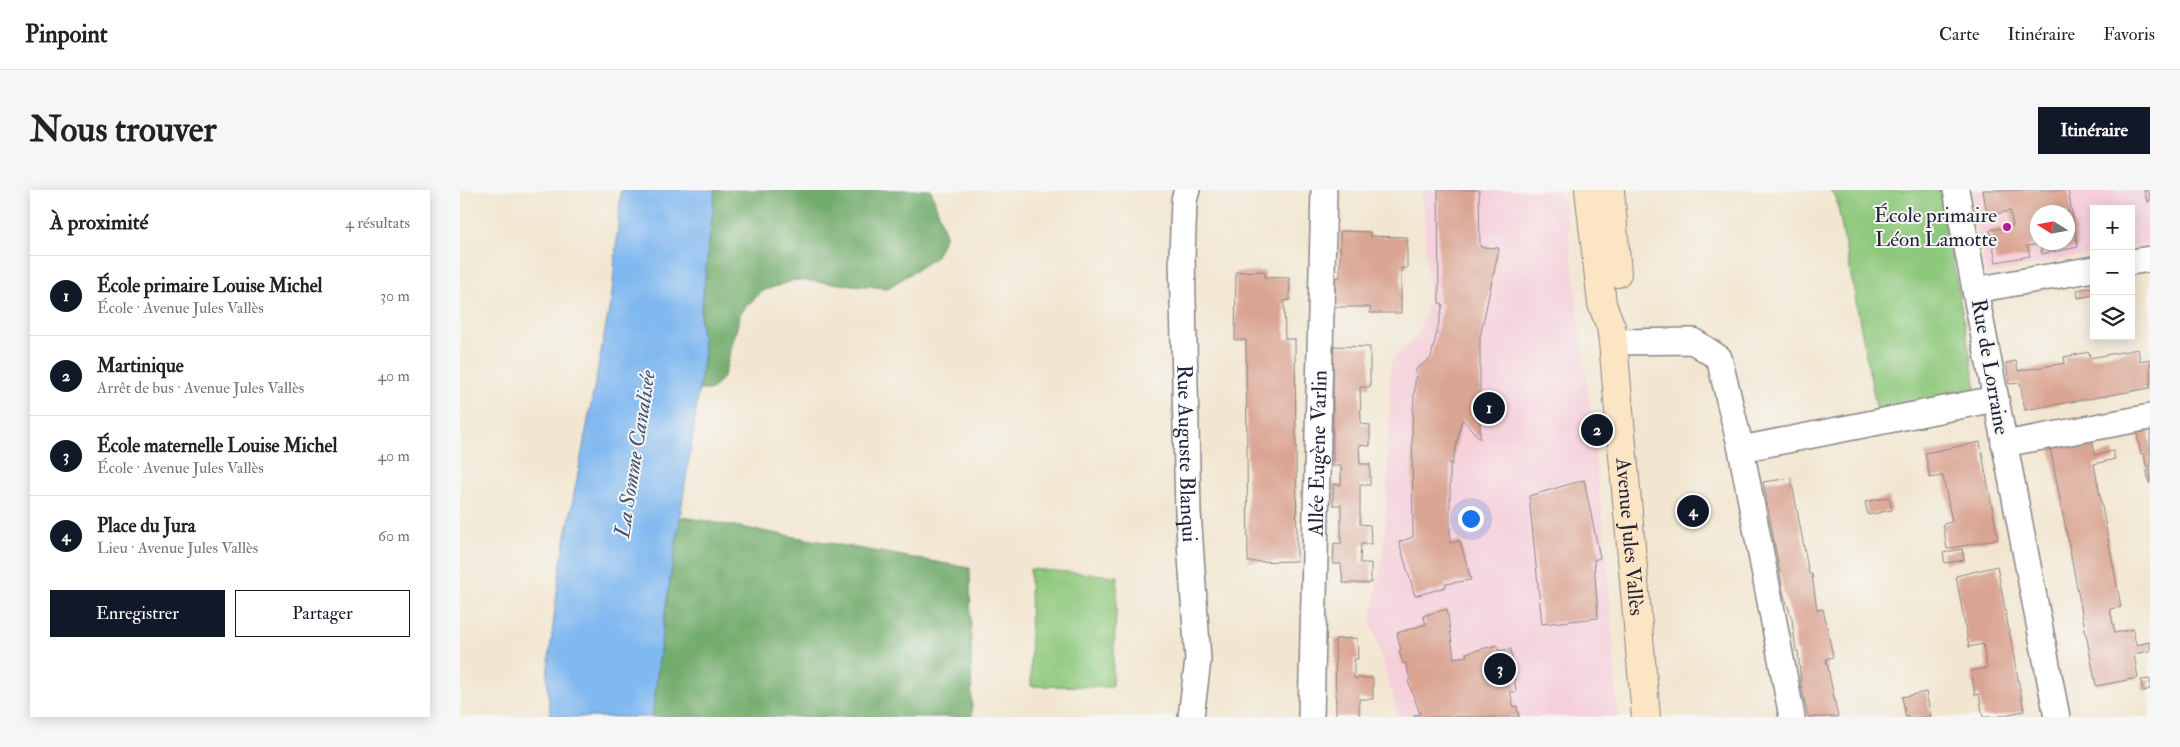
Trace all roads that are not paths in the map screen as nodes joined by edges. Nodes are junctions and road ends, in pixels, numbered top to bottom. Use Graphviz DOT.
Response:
graph roads {
  1 [pos="1187,190"];
  2 [pos="1324,190"];
  3 [pos="1589,190"];
  4 [pos="1610,190"];
  5 [pos="1956,190"];
  6 [pos="2150,259"];
  7 [pos="2135,261"];
  8 [pos="2090,270"];
  9 [pos="1975,290"];
  10 [pos="1612,334"];
  11 [pos="1996,399"];
  12 [pos="2150,417"];
  13 [pos="2004,444"];
  14 [pos="1741,449"];
  15 [pos="1191,717"];
  16 [pos="1311,717"];
  17 [pos="1646,717"];
  18 [pos="1792,717"];
  19 [pos="2057,717"];
  1 -- 15 [label="street, Rue Auguste Blanqui"];
  2 -- 16 [label="street, Allée Eugène Varlin"];
  3 -- 10 [label="street, Avenue Jules Vallès"];
  4 -- 10 [label="street, Avenue Jules Vallès"];
  5 -- 9 [label="street"];
  6 -- 7 [label="street"];
  8 -- 9 [label="street, Rue de Lorraine"];
  9 -- 11 [label="street, Rue de Lorraine"];
  10 -- 14 [label="street"];
  10 -- 17 [label="street, Avenue Jules Vallès"];
  11 -- 13 [label="street, Rue de Lorraine"];
  11 -- 14 [label="street"];
  12 -- 13 [label="street, Rue de Lorraine"];
  13 -- 19 [label="street, Rue de Lorraine"];
  14 -- 18 [label="street"];
}
